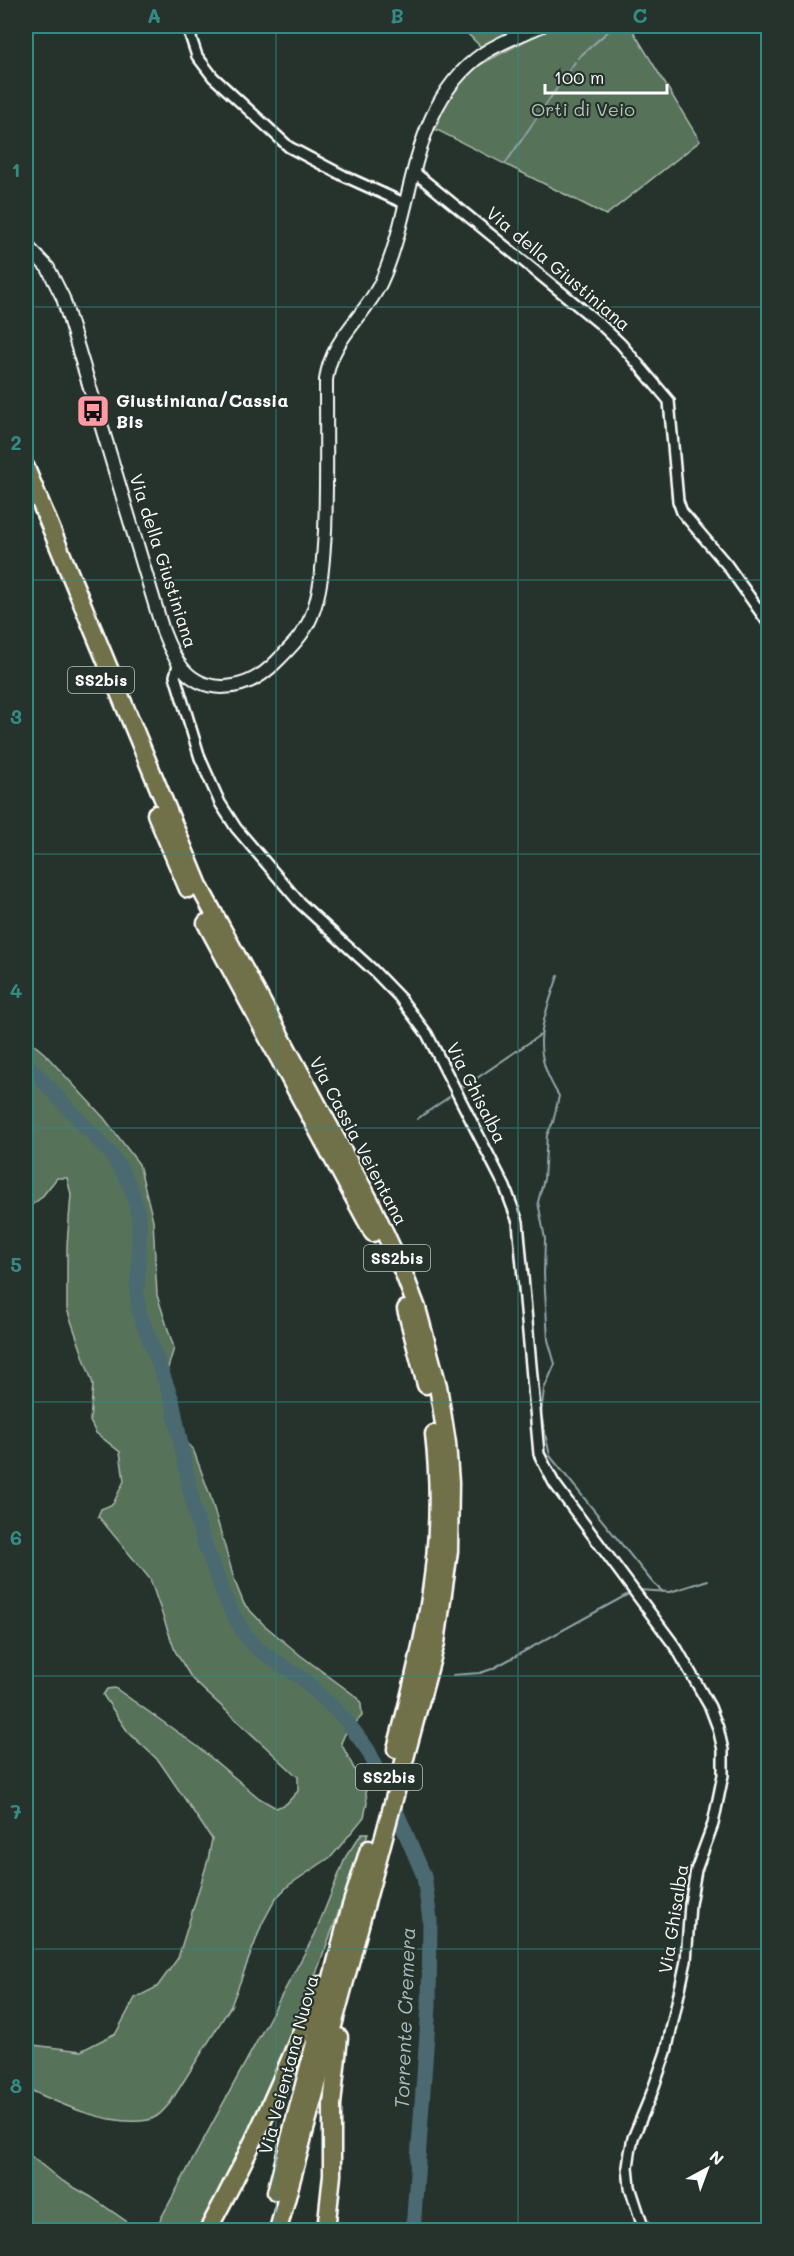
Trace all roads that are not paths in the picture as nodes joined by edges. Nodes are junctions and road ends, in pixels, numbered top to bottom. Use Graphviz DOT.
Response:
graph roads {
  1 [pos="187,26"];
  2 [pos="541,26"];
  3 [pos="414,172"];
  4 [pos="406,204"];
  5 [pos="26,245"];
  6 [pos="26,468"];
  7 [pos="26,497"];
  8 [pos="768,623"];
  9 [pos="178,665"];
  10 [pos="174,843"];
  11 [pos="358,1908"];
  12 [pos="239,2173"];
  13 [pos="208,2230"];
  14 [pos="219,2230"];
  15 [pos="266,2230"];
  16 [pos="278,2230"];
  17 [pos="326,2230"];
  18 [pos="644,2230"];
  1 -- 4 [label="street"];
  2 -- 3 [label="street, Via della Giustiniana"];
  3 -- 4 [label="street, Via della Giustiniana"];
  3 -- 8 [label="street, Via della Giustiniana"];
  4 -- 9 [label="street, Via della Giustiniana"];
  5 -- 9 [label="street, Via della Giustiniana"];
  6 -- 10 [label="highway, Via Cassia Veientana / SS2bis"];
  7 -- 10 [label="highway, Via Cassia Veientana / SS2bis"];
  9 -- 18 [label="street, Via Ghisalba"];
  10 -- 11 [label="highway, Via Cassia Veientana / SS2bis"];
  11 -- 12 [label="highway"];
  11 -- 15 [label="highway, Via Veientana Nuova"];
  11 -- 16 [label="highway"];
  11 -- 17 [label="highway"];
  12 -- 13 [label="highway"];
  12 -- 14 [label="highway"];
}
